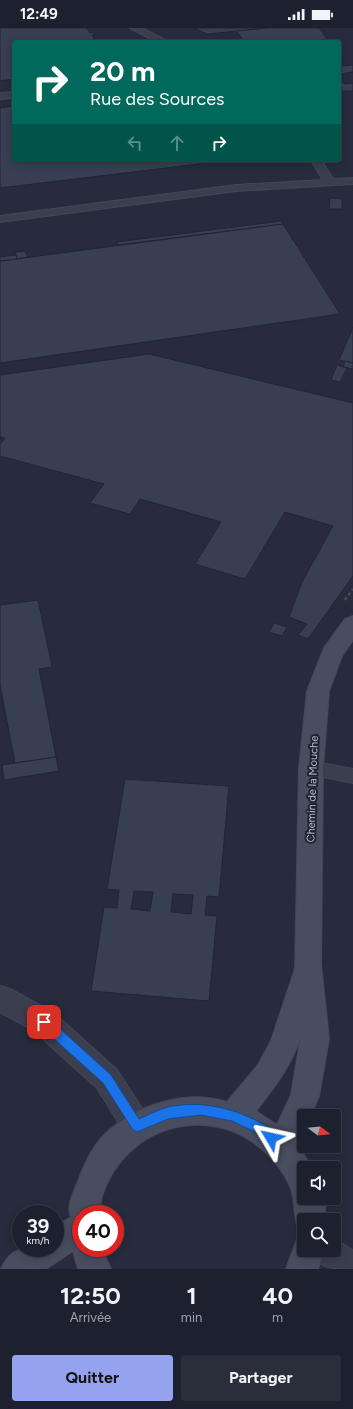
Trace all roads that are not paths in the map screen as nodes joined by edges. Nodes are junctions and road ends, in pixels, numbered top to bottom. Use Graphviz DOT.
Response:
graph roads {
  1 [pos="134,28"];
  2 [pos="160,40"];
  3 [pos="12,95"];
  4 [pos="0,96"];
  5 [pos="317,162"];
  6 [pos="329,181"];
  7 [pos="353,181"];
  8 [pos="0,219"];
  9 [pos="353,624"];
  10 [pos="311,768"];
  11 [pos="353,776"];
  12 [pos="308,964"];
  13 [pos="0,998"];
  14 [pos="234,1116"];
  15 [pos="137,1126"];
  16 [pos="282,1147"];
  17 [pos="297,1170"];
  18 [pos="86,1205"];
  19 [pos="36,1257"];
  20 [pos="90,1257"];
  21 [pos="306,1257"];
  22 [pos="335,1257"];
  23 [pos="17,1269"];
  24 [pos="95,1269"];
  25 [pos="302,1269"];
  26 [pos="351,1269"];
  1 -- 2 [label="lane"];
  3 -- 4 [label="lane"];
  5 -- 6 [label="lane"];
  6 -- 7 [label="lane"];
  6 -- 8 [label="lane"];
  9 -- 10 [label="street, Chemin de la Mouche"];
  10 -- 11 [label="lane"];
  10 -- 12 [label="street, Chemin de la Mouche"];
  12 -- 14 [label="street, Chemin de la Mouche"];
  12 -- 16 [label="street, Chemin de la Mouche"];
  13 -- 15 [label="street"];
  14 -- 15 [label="street"];
  14 -- 16 [label="street"];
  15 -- 18 [label="street"];
  16 -- 17 [label="street"];
  19 -- 23 [label="street"];
  20 -- 24 [label="street"];
  21 -- 25 [label="street"];
  22 -- 26 [label="street"];
}
